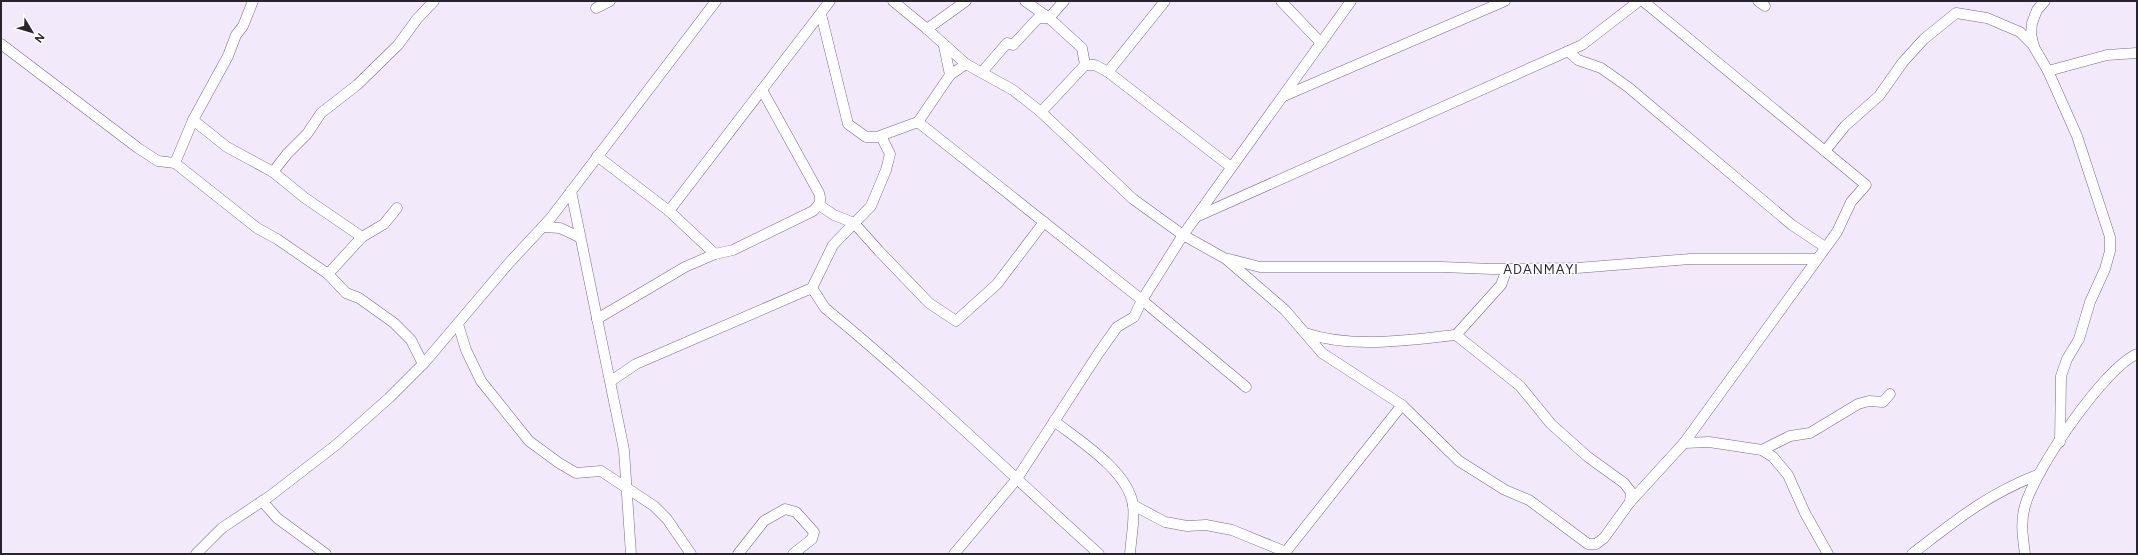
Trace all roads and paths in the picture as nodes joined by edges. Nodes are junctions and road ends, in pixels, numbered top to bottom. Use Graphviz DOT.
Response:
graph roads {
  1 [pos="253,1"];
  2 [pos="434,1"];
  3 [pos="610,1"];
  4 [pos="716,1"];
  5 [pos="830,1"];
  6 [pos="893,1"];
  7 [pos="966,1"];
  8 [pos="1025,1"];
  9 [pos="1064,1"];
  10 [pos="1165,1"];
  11 [pos="1281,1"];
  12 [pos="1351,1"];
  13 [pos="1503,1"];
  14 [pos="1639,1"];
  15 [pos="1644,1"];
  16 [pos="2045,1"];
  17 [pos="596,8"];
  18 [pos="821,14"];
  19 [pos="1049,18"];
  20 [pos="928,29"];
  21 [pos="1321,42"];
  22 [pos="1,44"];
  23 [pos="944,46"];
  24 [pos="2034,47"];
  25 [pos="1568,51"];
  26 [pos="2137,53"];
  27 [pos="966,64"];
  28 [pos="1085,65"];
  29 [pos="2048,71"];
  30 [pos="982,72"];
  31 [pos="1108,72"];
  32 [pos="950,76"];
  33 [pos="762,90"];
  34 [pos="1284,96"];
  35 [pos="1041,112"];
  36 [pos="193,120"];
  37 [pos="918,122"];
  38 [pos="881,136"];
  39 [pos="1825,151"];
  40 [pos="597,156"];
  41 [pos="175,163"];
  42 [pos="1231,167"];
  43 [pos="273,172"];
  44 [pos="571,191"];
  45 [pos="819,205"];
  46 [pos="397,208"];
  47 [pos="669,211"];
  48 [pos="1195,218"];
  49 [pos="1044,222"];
  50 [pos="854,223"];
  51 [pos="543,227"];
  52 [pos="1183,234"];
  53 [pos="362,237"];
  54 [pos="579,237"];
  55 [pos="1825,247"];
  56 [pos="715,254"];
  57 [pos="1226,259"];
  58 [pos="1816,259"];
  59 [pos="1507,269"];
  60 [pos="328,274"];
  61 [pos="812,288"];
  62 [pos="1142,300"];
  63 [pos="597,319"];
  64 [pos="458,324"];
  65 [pos="1305,333"];
  66 [pos="1456,335"];
  67 [pos="2137,354"];
  68 [pos="423,364"];
  69 [pos="611,381"];
  70 [pos="1246,387"];
  71 [pos="1890,394"];
  72 [pos="1402,405"];
  73 [pos="1054,421"];
  74 [pos="2060,442"];
  75 [pos="1684,443"];
  76 [pos="1762,450"];
  77 [pos="2037,475"];
  78 [pos="1016,480"];
  79 [pos="626,488"];
  80 [pos="262,501"];
  81 [pos="1630,502"];
  82 [pos="1133,505"];
  83 [pos="1285,553"];
  84 [pos="196,554"];
  85 [pos="326,554"];
  86 [pos="631,554"];
  87 [pos="691,554"];
  88 [pos="738,554"];
  89 [pos="793,554"];
  90 [pos="954,554"];
  91 [pos="1100,554"];
  92 [pos="1130,554"];
  93 [pos="1828,554"];
  94 [pos="1912,554"];
  95 [pos="2025,554"];
  1 -- 36 [label="street"];
  2 -- 43 [label="street"];
  3 -- 17 [label="street"];
  4 -- 40 [label="street"];
  5 -- 18 [label="street"];
  6 -- 20 [label="street"];
  7 -- 20 [label="street"];
  8 -- 19 [label="street"];
  9 -- 19 [label="street"];
  10 -- 31 [label="street"];
  11 -- 21 [label="street"];
  12 -- 21 [label="street"];
  13 -- 34 [label="street"];
  14 -- 25 [label="street"];
  15 -- 39 [label="street"];
  16 -- 24 [label="street"];
  18 -- 33 [label="street"];
  18 -- 38 [label="street"];
  19 -- 28 [label="street"];
  19 -- 30 [label="street"];
  20 -- 23 [label="street"];
  21 -- 34 [label="street"];
  22 -- 41 [label="street"];
  23 -- 27 [label="street"];
  23 -- 32 [label="street"];
  24 -- 29 [label="street"];
  24 -- 39 [label="street"];
  25 -- 48 [label="street"];
  25 -- 55 [label="street"];
  26 -- 29 [label="street"];
  27 -- 30 [label="street"];
  27 -- 32 [label="street"];
  28 -- 31 [label="street"];
  28 -- 35 [label="street"];
  29 -- 74 [label="street"];
  30 -- 35 [label="street"];
  31 -- 42 [label="street"];
  32 -- 37 [label="street"];
  33 -- 45 [label="street"];
  33 -- 47 [label="street"];
  34 -- 42 [label="street"];
  35 -- 52 [label="street"];
  36 -- 41 [label="street"];
  36 -- 43 [label="street"];
  37 -- 38 [label="street"];
  37 -- 49 [label="street"];
  38 -- 50 [label="street"];
  39 -- 55 [label="street"];
  40 -- 44 [label="street"];
  40 -- 47 [label="street"];
  41 -- 60 [label="street"];
  42 -- 48 [label="street"];
  43 -- 53 [label="street"];
  44 -- 51 [label="street"];
  44 -- 54 [label="street"];
  45 -- 50 [label="street"];
  45 -- 56 [label="street"];
  46 -- 53 [label="street"];
  47 -- 56 [label="street"];
  48 -- 52 [label="street"];
  49 -- 50 [label="street"];
  49 -- 62 [label="street"];
  50 -- 61 [label="street"];
  51 -- 54 [label="street"];
  51 -- 64 [label="street"];
  52 -- 57 [label="street"];
  52 -- 62 [label="street"];
  53 -- 60 [label="street"];
  54 -- 63 [label="street"];
  55 -- 58 [label="street"];
  56 -- 63 [label="street"];
  57 -- 59 [label="street"];
  57 -- 65 [label="street"];
  58 -- 59 [label="street"];
  58 -- 75 [label="street"];
  59 -- 66 [label="street"];
  60 -- 68 [label="street"];
  61 -- 69 [label="street"];
  61 -- 78 [label="street"];
  62 -- 70 [label="street"];
  62 -- 73 [label="street"];
  63 -- 69 [label="street"];
  64 -- 68 [label="street"];
  64 -- 79 [label="street"];
  65 -- 66 [label="street"];
  65 -- 72 [label="street"];
  66 -- 81 [label="street"];
  67 -- 74 [label="street"];
  68 -- 80 [label="street"];
  69 -- 79 [label="street"];
  71 -- 76 [label="street"];
  72 -- 81 [label="street"];
  72 -- 83 [label="street"];
  73 -- 78 [label="street"];
  73 -- 82 [label="street"];
  74 -- 77 [label="street"];
  75 -- 76 [label="street"];
  75 -- 81 [label="street"];
  76 -- 93 [label="street"];
  77 -- 94 [label="street"];
  77 -- 95 [label="street"];
  78 -- 90 [label="street"];
  78 -- 91 [label="street"];
  79 -- 86 [label="street"];
  79 -- 87 [label="street"];
  80 -- 84 [label="street"];
  80 -- 85 [label="street"];
  82 -- 83 [label="street"];
  82 -- 92 [label="street"];
  88 -- 89 [label="street"];
}
